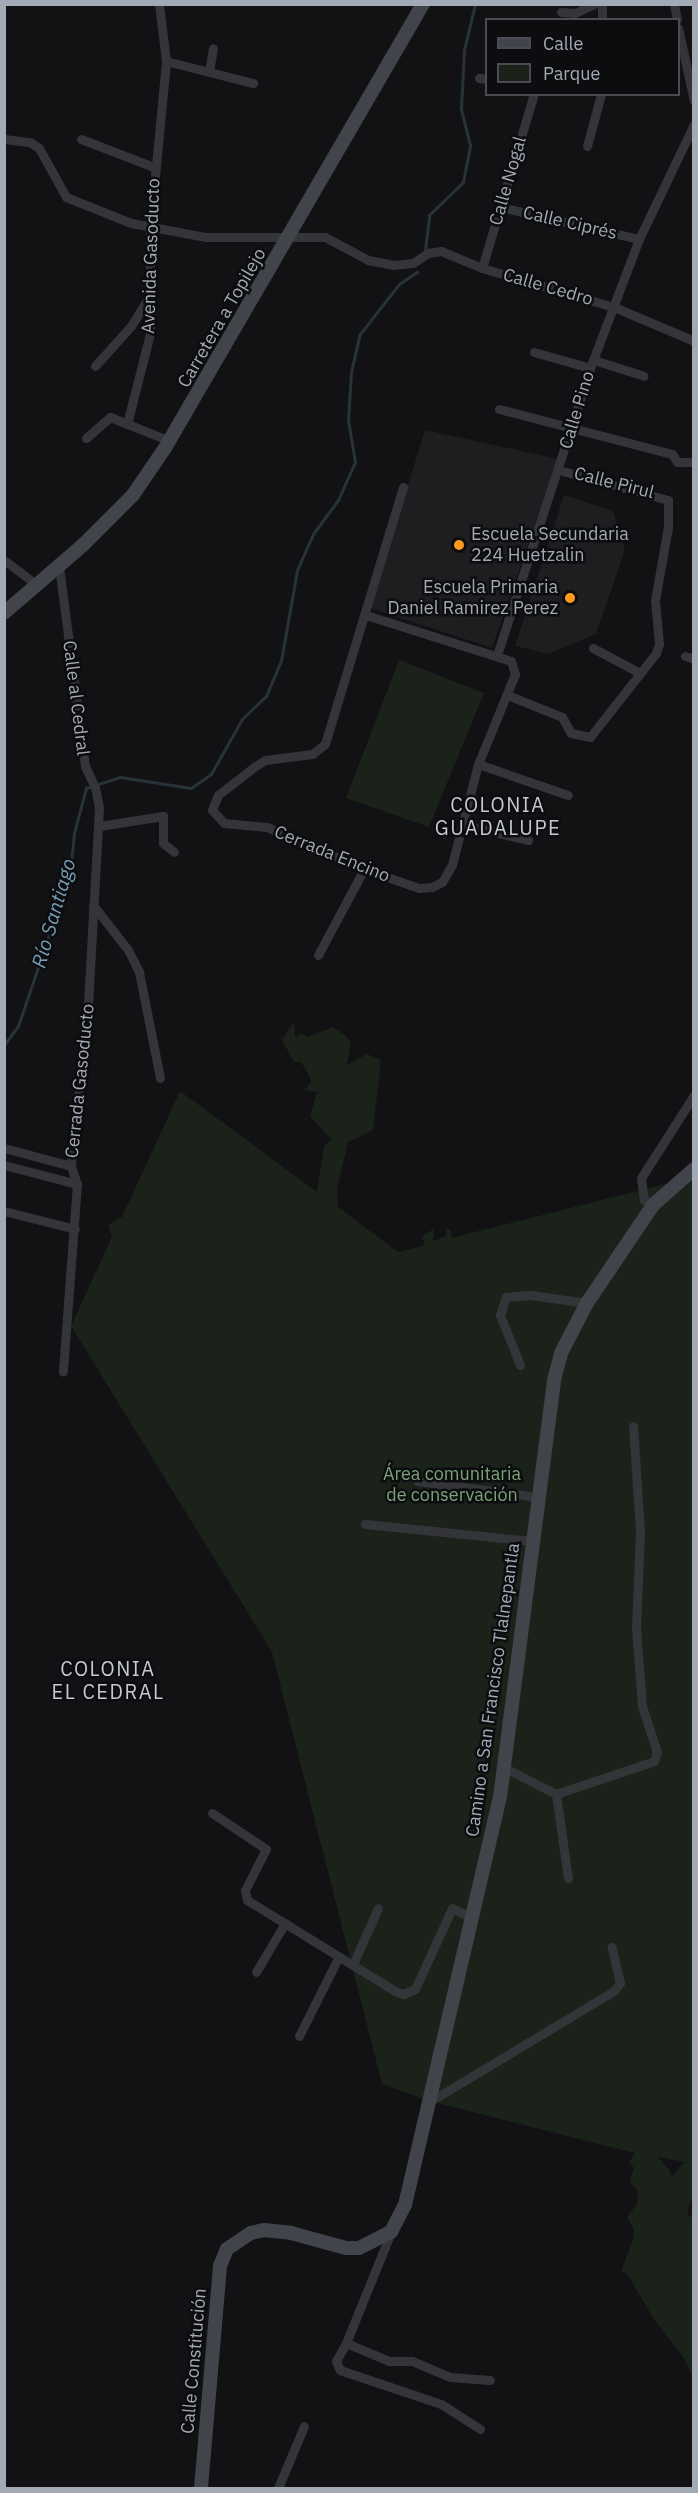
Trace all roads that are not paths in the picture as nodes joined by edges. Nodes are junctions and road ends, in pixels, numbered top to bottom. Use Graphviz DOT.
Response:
graph roads {
  1 [pos="159,4"];
  2 [pos="423,4"];
  3 [pos="594,4"];
  4 [pos="561,12"];
  5 [pos="680,36"];
  6 [pos="213,48"];
  7 [pos="166,61"];
  8 [pos="208,71"];
  9 [pos="253,83"];
  10 [pos="692,87"];
  11 [pos="533,96"];
  12 [pos="600,96"];
  13 [pos="693,101"];
  14 [pos="693,124"];
  15 [pos="81,139"];
  16 [pos="4,140"];
  17 [pos="587,146"];
  18 [pos="154,167"];
  19 [pos="501,207"];
  20 [pos="150,228"];
  21 [pos="639,239"];
  22 [pos="289,240"];
  23 [pos="482,268"];
  24 [pos="150,294"];
  25 [pos="614,307"];
  26 [pos="693,341"];
  27 [pos="534,352"];
  28 [pos="592,364"];
  29 [pos="95,366"];
  30 [pos="644,376"];
  31 [pos="499,409"];
  32 [pos="127,424"];
  33 [pos="571,430"];
  34 [pos="86,438"];
  35 [pos="170,441"];
  36 [pos="693,462"];
  37 [pos="559,470"];
  38 [pos="403,487"];
  39 [pos="4,560"];
  40 [pos="59,566"];
  41 [pos="38,585"];
  42 [pos="4,613"];
  43 [pos="366,615"];
  44 [pos="593,648"];
  45 [pos="497,655"];
  46 [pos="638,672"];
  47 [pos="507,695"];
  48 [pos="478,764"];
  49 [pos="568,795"];
  50 [pos="464,825"];
  51 [pos="99,826"];
  52 [pos="528,840"];
  53 [pos="174,852"];
  54 [pos="364,869"];
  55 [pos="93,905"];
  56 [pos="318,955"];
  57 [pos="160,1078"];
  58 [pos="693,1095"];
  59 [pos="4,1148"];
  60 [pos="4,1165"];
  61 [pos="71,1166"];
  62 [pos="693,1168"];
  63 [pos="78,1184"];
  64 [pos="653,1205"];
  65 [pos="4,1211"];
  66 [pos="75,1229"];
  67 [pos="587,1303"];
  68 [pos="520,1365"];
  69 [pos="63,1371"];
  70 [pos="633,1426"];
  71 [pos="417,1481"];
  72 [pos="538,1497"];
  73 [pos="365,1524"];
  74 [pos="533,1540"];
  75 [pos="503,1767"];
  76 [pos="556,1794"];
  77 [pos="212,1813"];
  78 [pos="568,1878"];
  79 [pos="378,1908"];
  80 [pos="472,1918"];
  81 [pos="285,1923"];
  82 [pos="612,1947"];
  83 [pos="339,1956"];
  84 [pos="352,1964"];
  85 [pos="256,1971"];
  86 [pos="299,2036"];
  87 [pos="429,2102"];
  88 [pos="391,2232"];
  89 [pos="346,2343"];
  90 [pos="490,2380"];
  91 [pos="304,2426"];
  92 [pos="480,2429"];
  93 [pos="201,2488"];
  94 [pos="278,2488"];
  1 -- 7 [label="street, Avenida Gasoducto"];
  2 -- 22 [label="street, Carretera a Topilejo"];
  3 -- 4 [label="street"];
  5 -- 10 [label="street"];
  6 -- 8 [label="street"];
  7 -- 8 [label="street"];
  7 -- 18 [label="street, Avenida Gasoducto"];
  8 -- 9 [label="street"];
  10 -- 13 [label="street"];
  11 -- 19 [label="street, Calle Nogal"];
  12 -- 17 [label="street"];
  14 -- 21 [label="street, Calle Pino"];
  15 -- 18 [label="street"];
  16 -- 20 [label="street, Calle Cedro"];
  18 -- 20 [label="street, Avenida Gasoducto"];
  19 -- 21 [label="street, Calle Ciprés"];
  19 -- 23 [label="street, Calle Nogal"];
  20 -- 22 [label="street, Calle Cedro"];
  20 -- 24 [label="street, Avenida Gasoducto"];
  21 -- 25 [label="street, Calle Pino"];
  22 -- 23 [label="street, Calle Cedro"];
  22 -- 35 [label="street, Carretera a Topilejo"];
  23 -- 25 [label="street, Calle Cedro"];
  24 -- 29 [label="street"];
  24 -- 32 [label="street, Avenida Gasoducto"];
  25 -- 26 [label="street, Calle Cedro"];
  25 -- 28 [label="street, Calle Pino"];
  27 -- 28 [label="street"];
  28 -- 30 [label="street"];
  28 -- 33 [label="street, Calle Pino"];
  31 -- 33 [label="street"];
  32 -- 34 [label="street"];
  32 -- 35 [label="street"];
  33 -- 36 [label="street"];
  33 -- 37 [label="street, Calle Pino"];
  35 -- 40 [label="street, Carretera a Topilejo"];
  37 -- 45 [label="street, Calle Pino"];
  37 -- 46 [label="street, Calle Pirul"];
  38 -- 43 [label="street"];
  39 -- 41 [label="street"];
  40 -- 41 [label="street, Carretera a Topilejo"];
  40 -- 51 [label="street, Calle al Cedral"];
  41 -- 42 [label="street, Carretera a Topilejo"];
  43 -- 45 [label="street"];
  43 -- 54 [label="street, Cerrada Encino"];
  44 -- 46 [label="street"];
  45 -- 47 [label="street"];
  46 -- 47 [label="street"];
  47 -- 48 [label="street"];
  48 -- 49 [label="street"];
  48 -- 50 [label="street"];
  50 -- 52 [label="street"];
  50 -- 54 [label="street, Cerrada Encino"];
  51 -- 53 [label="street"];
  51 -- 55 [label="street, Cerrada Gasoducto"];
  54 -- 56 [label="street"];
  55 -- 57 [label="street"];
  55 -- 61 [label="street, Cerrada Gasoducto"];
  58 -- 64 [label="street"];
  59 -- 61 [label="street"];
  60 -- 63 [label="street"];
  61 -- 63 [label="street, Cerrada Gasoducto"];
  62 -- 64 [label="street, Camino a San Francisco Tlalnepantla"];
  63 -- 66 [label="street, Cerrada Gasoducto"];
  64 -- 67 [label="street, Camino a San Francisco Tlalnepantla"];
  65 -- 66 [label="street"];
  66 -- 69 [label="street, Cerrada Gasoducto"];
  67 -- 68 [label="street"];
  67 -- 72 [label="street, Camino a San Francisco Tlalnepantla"];
  70 -- 76 [label="street"];
  71 -- 72 [label="street"];
  72 -- 74 [label="street, Camino a San Francisco Tlalnepantla"];
  73 -- 74 [label="street"];
  74 -- 75 [label="street, Camino a San Francisco Tlalnepantla"];
  75 -- 76 [label="street"];
  75 -- 80 [label="street, Camino a San Francisco Tlalnepantla"];
  76 -- 78 [label="street"];
  77 -- 81 [label="street"];
  79 -- 84 [label="street"];
  80 -- 84 [label="street"];
  80 -- 87 [label="street, Camino a San Francisco Tlalnepantla"];
  81 -- 83 [label="street"];
  81 -- 85 [label="street"];
  82 -- 87 [label="street"];
  83 -- 84 [label="street"];
  83 -- 86 [label="street"];
  87 -- 88 [label="street, Camino a San Francisco Tlalnepantla"];
  88 -- 89 [label="street"];
  88 -- 93 [label="street, Calle Constitución"];
  89 -- 90 [label="street"];
  89 -- 92 [label="street"];
  91 -- 94 [label="street"];
}
